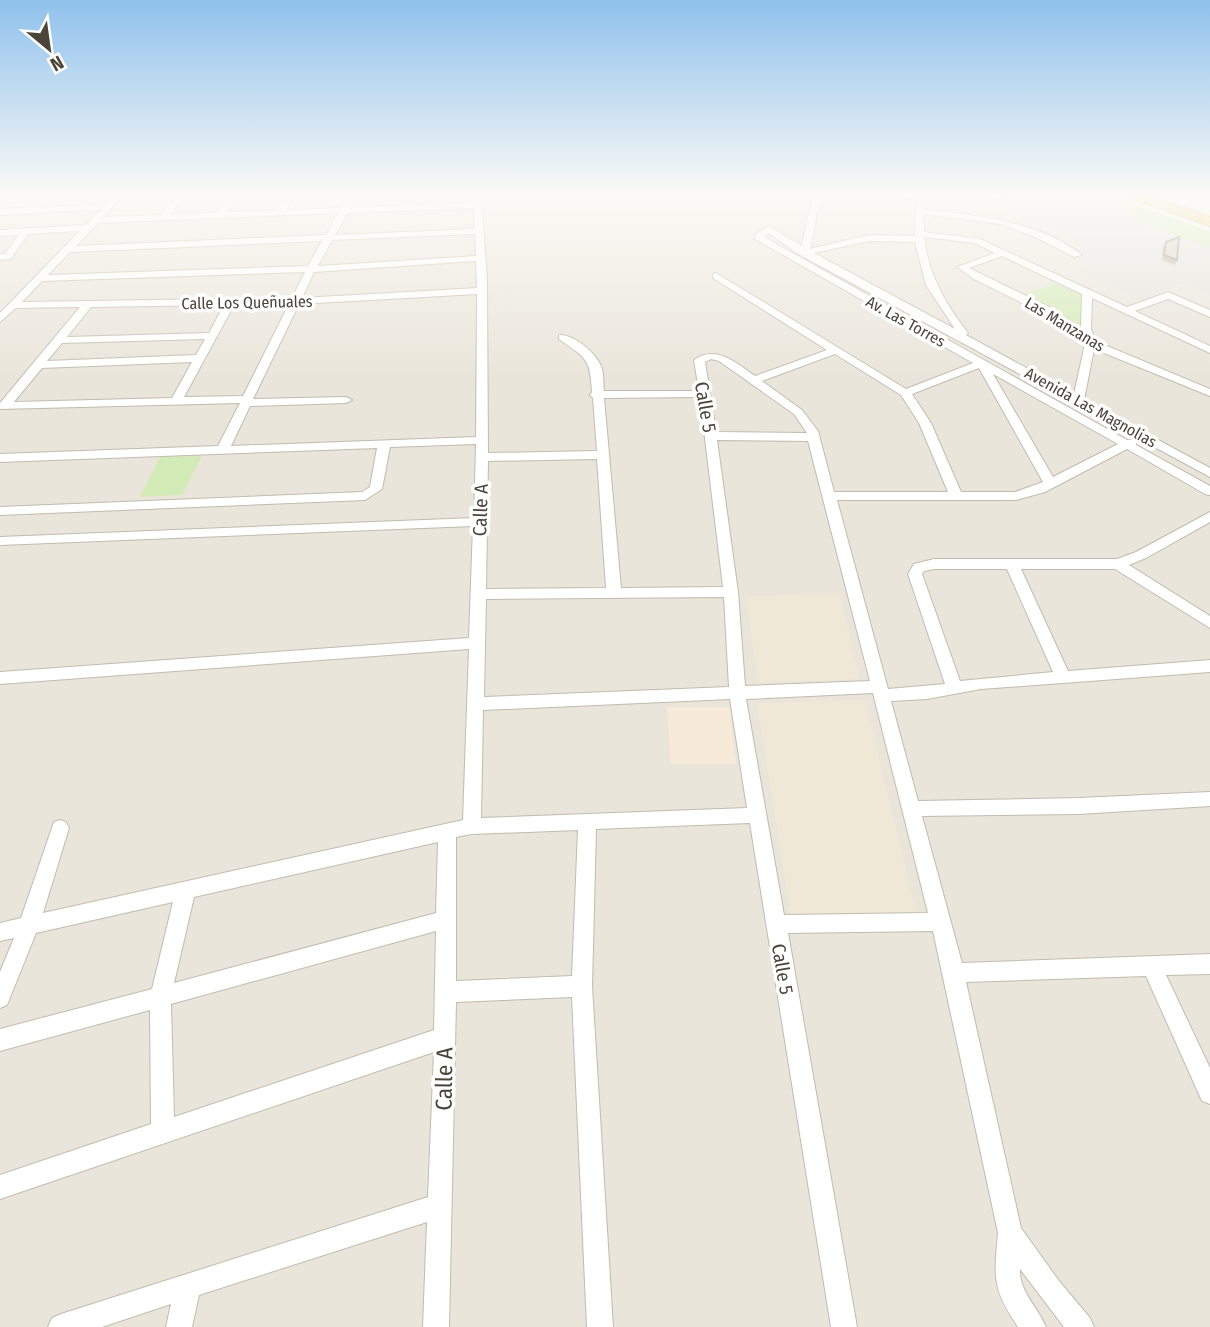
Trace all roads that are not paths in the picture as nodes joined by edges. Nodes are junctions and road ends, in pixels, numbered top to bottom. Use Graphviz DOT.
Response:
graph roads {
  1 [pos="61,256"];
  2 [pos="319,256"];
  3 [pos="788,256"];
  4 [pos="812,256"];
  5 [pos="922,256"];
  6 [pos="994,256"];
  7 [pos="1009,256"];
  8 [pos="481,258"];
  9 [pos="312,269"];
  10 [pos="716,276"];
  11 [pos="40,278"];
  12 [pos="481,291"];
  13 [pos="1087,292"];
  14 [pos="298,301"];
  15 [pos="231,302"];
  16 [pos="88,304"];
  17 [pos="13,305"];
  18 [pos="1127,311"];
  19 [pos="1210,314"];
  20 [pos="0,319"];
  21 [pos="213,336"];
  22 [pos="563,337"];
  23 [pos="59,340"];
  24 [pos="971,342"];
  25 [pos="1090,343"];
  26 [pos="836,350"];
  27 [pos="1210,350"];
  28 [pos="200,358"];
  29 [pos="982,363"];
  30 [pos="39,365"];
  31 [pos="753,381"];
  32 [pos="905,393"];
  33 [pos="1210,393"];
  34 [pos="705,394"];
  35 [pos="596,395"];
  36 [pos="346,400"];
  37 [pos="176,401"];
  38 [pos="246,401"];
  39 [pos="1078,401"];
  40 [pos="3,406"];
  41 [pos="711,436"];
  42 [pos="1144,437"];
  43 [pos="813,438"];
  44 [pos="481,440"];
  45 [pos="384,443"];
  46 [pos="1125,445"];
  47 [pos="223,449"];
  48 [pos="603,455"];
  49 [pos="482,457"];
  50 [pos="0,458"];
  51 [pos="1210,473"];
  52 [pos="1050,483"];
  53 [pos="1210,491"];
  54 [pos="828,496"];
  55 [pos="956,496"];
  56 [pos="0,511"];
  57 [pos="1210,516"];
  58 [pos="479,522"];
  59 [pos="0,541"];
  60 [pos="1118,564"];
  61 [pos="1012,565"];
  62 [pos="614,590"];
  63 [pos="732,592"];
  64 [pos="478,594"];
  65 [pos="1210,623"];
  66 [pos="478,643"];
  67 [pos="1210,666"];
  68 [pos="1063,676"];
  69 [pos="0,678"];
  70 [pos="954,687"];
  71 [pos="879,691"];
  72 [pos="737,692"];
  73 [pos="475,704"];
  74 [pos="1210,799"];
  75 [pos="910,809"];
  76 [pos="758,816"];
  77 [pos="587,823"];
  78 [pos="472,826"];
  79 [pos="60,828"];
  80 [pos="447,831"];
  81 [pos="186,890"];
  82 [pos="447,919"];
  83 [pos="940,922"];
  84 [pos="775,924"];
  85 [pos="29,925"];
  86 [pos="0,932"];
  87 [pos="1210,964"];
  88 [pos="1152,967"];
  89 [pos="954,972"];
  90 [pos="582,986"];
  91 [pos="446,992"];
  92 [pos="160,997"];
  93 [pos="0,999"];
  94 [pos="445,1037"];
  95 [pos="0,1040"];
  96 [pos="1210,1093"];
  97 [pos="163,1132"];
  98 [pos="0,1187"];
  99 [pos="441,1205"];
  100 [pos="1010,1233"];
  101 [pos="189,1284"];
  102 [pos="70,1325"];
  103 [pos="179,1327"];
  104 [pos="436,1327"];
  105 [pos="600,1327"];
  106 [pos="844,1327"];
  107 [pos="1033,1327"];
  108 [pos="1082,1327"];
  1 -- 11 [label="street"];
  2 -- 9 [label="street"];
  3 -- 29 [label="street, Av. Las Torres"];
  4 -- 24 [label="street, Av. Las Torres"];
  5 -- 24 [label="street, Avenida Las Magnolias"];
  6 -- 25 [label="street, Las Manzanas"];
  7 -- 13 [label="street"];
  8 -- 9 [label="street"];
  8 -- 12 [label="street, Calle A"];
  9 -- 11 [label="street"];
  9 -- 14 [label="street"];
  10 -- 26 [label="street"];
  11 -- 17 [label="street"];
  12 -- 14 [label="street, Calle Los Queñuales"];
  12 -- 44 [label="street, Calle A"];
  13 -- 18 [label="street"];
  13 -- 25 [label="street"];
  14 -- 15 [label="street, Calle Los Queñuales"];
  14 -- 38 [label="street"];
  15 -- 16 [label="street, Calle Los Queñuales"];
  15 -- 21 [label="street"];
  16 -- 17 [label="street, Calle Los Queñuales"];
  16 -- 23 [label="street"];
  17 -- 20 [label="street"];
  18 -- 19 [label="street"];
  18 -- 27 [label="street"];
  21 -- 23 [label="street"];
  21 -- 28 [label="street"];
  22 -- 35 [label="street"];
  23 -- 30 [label="street"];
  24 -- 29 [label="street, Avenida Las Magnolias"];
  24 -- 39 [label="street, Avenida Las Magnolias"];
  25 -- 33 [label="street, Las Manzanas"];
  25 -- 39 [label="street"];
  26 -- 31 [label="street"];
  26 -- 32 [label="street"];
  28 -- 30 [label="street"];
  28 -- 37 [label="street"];
  29 -- 32 [label="street"];
  29 -- 46 [label="street, Av. Las Torres"];
  29 -- 52 [label="street, Avenida Las Magnolias"];
  30 -- 40 [label="street"];
  31 -- 34 [label="street, Calle 5"];
  31 -- 43 [label="street, Calle 5"];
  32 -- 55 [label="street"];
  34 -- 35 [label="street"];
  34 -- 41 [label="street, Calle 5"];
  35 -- 48 [label="street"];
  36 -- 38 [label="street"];
  37 -- 38 [label="street"];
  37 -- 40 [label="street"];
  38 -- 47 [label="street"];
  39 -- 42 [label="street, Avenida Las Magnolias"];
  41 -- 43 [label="street"];
  41 -- 63 [label="street, Calle 5"];
  42 -- 46 [label="street"];
  42 -- 51 [label="street, Avenida Las Magnolias"];
  43 -- 54 [label="street, Calle 5"];
  44 -- 45 [label="street"];
  44 -- 49 [label="street, Calle A"];
  45 -- 47 [label="street"];
  45 -- 56 [label="street"];
  46 -- 52 [label="street"];
  46 -- 53 [label="street, Av. Las Torres"];
  47 -- 50 [label="street"];
  48 -- 49 [label="street"];
  48 -- 62 [label="street"];
  49 -- 58 [label="street, Calle A"];
  52 -- 55 [label="street"];
  54 -- 55 [label="street"];
  54 -- 71 [label="street, Calle 5"];
  57 -- 60 [label="street"];
  58 -- 59 [label="street"];
  58 -- 64 [label="street, Calle A"];
  60 -- 61 [label="street"];
  60 -- 65 [label="street"];
  61 -- 68 [label="street"];
  61 -- 70 [label="street"];
  62 -- 63 [label="street"];
  62 -- 64 [label="street"];
  63 -- 72 [label="street, Calle 5"];
  64 -- 66 [label="street, Calle A"];
  66 -- 69 [label="street"];
  66 -- 73 [label="street, Calle A"];
  67 -- 68 [label="street"];
  68 -- 70 [label="street"];
  70 -- 71 [label="street"];
  71 -- 72 [label="street"];
  71 -- 75 [label="street, Calle 5"];
  72 -- 73 [label="street"];
  72 -- 76 [label="street, Calle 5"];
  73 -- 78 [label="street, Calle A"];
  74 -- 75 [label="street"];
  75 -- 83 [label="street, Calle 5"];
  76 -- 77 [label="street"];
  76 -- 84 [label="street, Calle 5"];
  77 -- 78 [label="street"];
  77 -- 90 [label="street"];
  78 -- 80 [label="street"];
  79 -- 85 [label="street"];
  80 -- 81 [label="street"];
  80 -- 82 [label="street, Calle A"];
  81 -- 85 [label="street"];
  81 -- 92 [label="street"];
  82 -- 91 [label="street, Calle A"];
  82 -- 92 [label="street"];
  83 -- 84 [label="street"];
  83 -- 89 [label="street, Calle 5"];
  84 -- 106 [label="street, Calle 5"];
  85 -- 86 [label="street"];
  85 -- 93 [label="street"];
  87 -- 88 [label="street"];
  88 -- 89 [label="street"];
  88 -- 96 [label="street"];
  89 -- 100 [label="street, Calle 5"];
  90 -- 91 [label="street"];
  90 -- 105 [label="street"];
  91 -- 94 [label="street, Calle A"];
  92 -- 95 [label="street"];
  92 -- 97 [label="street"];
  94 -- 97 [label="street"];
  94 -- 99 [label="street, Calle A"];
  97 -- 98 [label="street"];
  99 -- 101 [label="street"];
  99 -- 104 [label="street, Calle A"];
  100 -- 107 [label="street"];
  100 -- 108 [label="street"];
  101 -- 102 [label="street"];
  101 -- 103 [label="street"];
}
